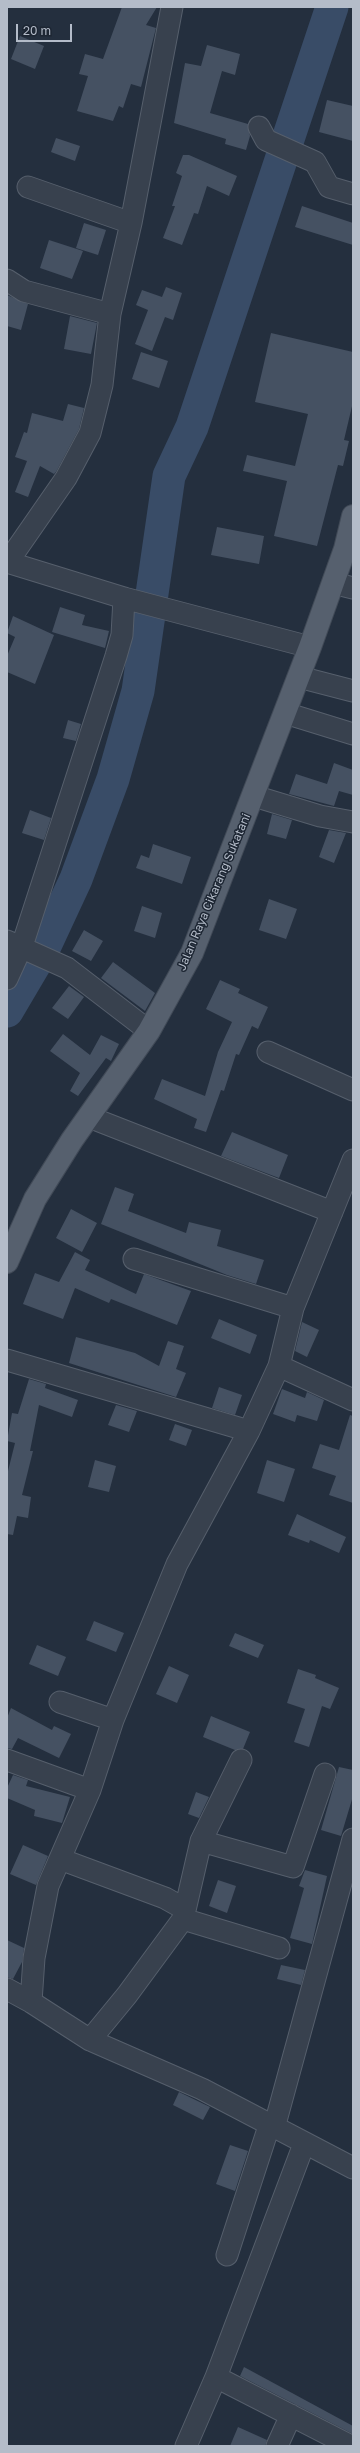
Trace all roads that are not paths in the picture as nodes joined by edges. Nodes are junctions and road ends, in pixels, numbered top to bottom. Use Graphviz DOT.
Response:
graph roads {
  1 [pos="172,7"];
  2 [pos="262,134"];
  3 [pos="28,187"];
  4 [pos="353,194"];
  5 [pos="131,223"];
  6 [pos="7,280"];
  7 [pos="110,314"];
  8 [pos="353,516"];
  9 [pos="15,534"];
  10 [pos="7,563"];
  11 [pos="343,586"];
  12 [pos="127,599"];
  13 [pos="310,647"];
  14 [pos="299,677"];
  15 [pos="353,691"];
  16 [pos="285,713"];
  17 [pos="353,734"];
  18 [pos="254,796"];
  19 [pos="353,822"];
  20 [pos="19,945"];
  21 [pos="7,979"];
  22 [pos="149,1032"];
  23 [pos="268,1052"];
  24 [pos="353,1090"];
  25 [pos="89,1117"];
  26 [pos="353,1160"];
  27 [pos="332,1212"];
  28 [pos="134,1259"];
  29 [pos="7,1262"];
  30 [pos="293,1308"];
  31 [pos="7,1360"];
  32 [pos="279,1366"];
  33 [pos="353,1400"];
  34 [pos="249,1431"];
  35 [pos="60,1702"];
  36 [pos="113,1720"];
  37 [pos="7,1760"];
  38 [pos="240,1760"];
  39 [pos="326,1774"];
  40 [pos="90,1790"];
  41 [pos="353,1839"];
  42 [pos="201,1841"];
  43 [pos="60,1859"];
  44 [pos="184,1916"];
  45 [pos="279,1948"];
  46 [pos="7,1989"];
  47 [pos="31,2002"];
  48 [pos="90,2040"];
  49 [pos="272,2125"];
  50 [pos="304,2144"];
  51 [pos="353,2168"];
  52 [pos="227,2255"];
  53 [pos="216,2377"];
  54 [pos="291,2416"];
  55 [pos="186,2446"];
  56 [pos="277,2446"];
  57 [pos="351,2446"];
  1 -- 5 [label="street"];
  2 -- 4 [label="street"];
  3 -- 5 [label="street"];
  5 -- 7 [label="street"];
  6 -- 7 [label="street"];
  7 -- 9 [label="street"];
  8 -- 11 [label="main road, Jalan Raya Cikarang Sukatani"];
  9 -- 10 [label="street"];
  10 -- 12 [label="street"];
  11 -- 13 [label="main road, Jalan Raya Cikarang Sukatani"];
  12 -- 13 [label="street"];
  12 -- 20 [label="street"];
  13 -- 14 [label="main road, Jalan Raya Cikarang Sukatani"];
  14 -- 15 [label="street"];
  14 -- 16 [label="main road, Jalan Raya Cikarang Sukatani"];
  16 -- 17 [label="street"];
  16 -- 18 [label="main road, Jalan Raya Cikarang Sukatani"];
  18 -- 19 [label="street"];
  18 -- 22 [label="main road, Jalan Raya Cikarang Sukatani"];
  20 -- 21 [label="street"];
  20 -- 22 [label="street"];
  22 -- 25 [label="main road, Jalan Raya Cikarang Sukatani"];
  23 -- 24 [label="street"];
  25 -- 27 [label="street"];
  25 -- 29 [label="main road, Jalan Raya Cikarang Sukatani"];
  26 -- 27 [label="street"];
  27 -- 30 [label="street"];
  28 -- 30 [label="street"];
  30 -- 32 [label="street"];
  31 -- 34 [label="street"];
  32 -- 33 [label="street"];
  32 -- 34 [label="street"];
  34 -- 36 [label="street"];
  35 -- 36 [label="street"];
  36 -- 40 [label="street"];
  37 -- 40 [label="street"];
  38 -- 42 [label="street"];
  39 -- 42 [label="street"];
  40 -- 43 [label="street"];
  41 -- 49 [label="street"];
  42 -- 44 [label="street"];
  43 -- 44 [label="street"];
  43 -- 47 [label="street"];
  44 -- 45 [label="street"];
  44 -- 48 [label="street"];
  46 -- 47 [label="street"];
  47 -- 48 [label="street"];
  48 -- 49 [label="street"];
  49 -- 50 [label="street"];
  49 -- 52 [label="street"];
  50 -- 51 [label="street"];
  50 -- 53 [label="street"];
  53 -- 54 [label="street"];
  53 -- 55 [label="street"];
  54 -- 56 [label="street"];
  54 -- 57 [label="street"];
}
